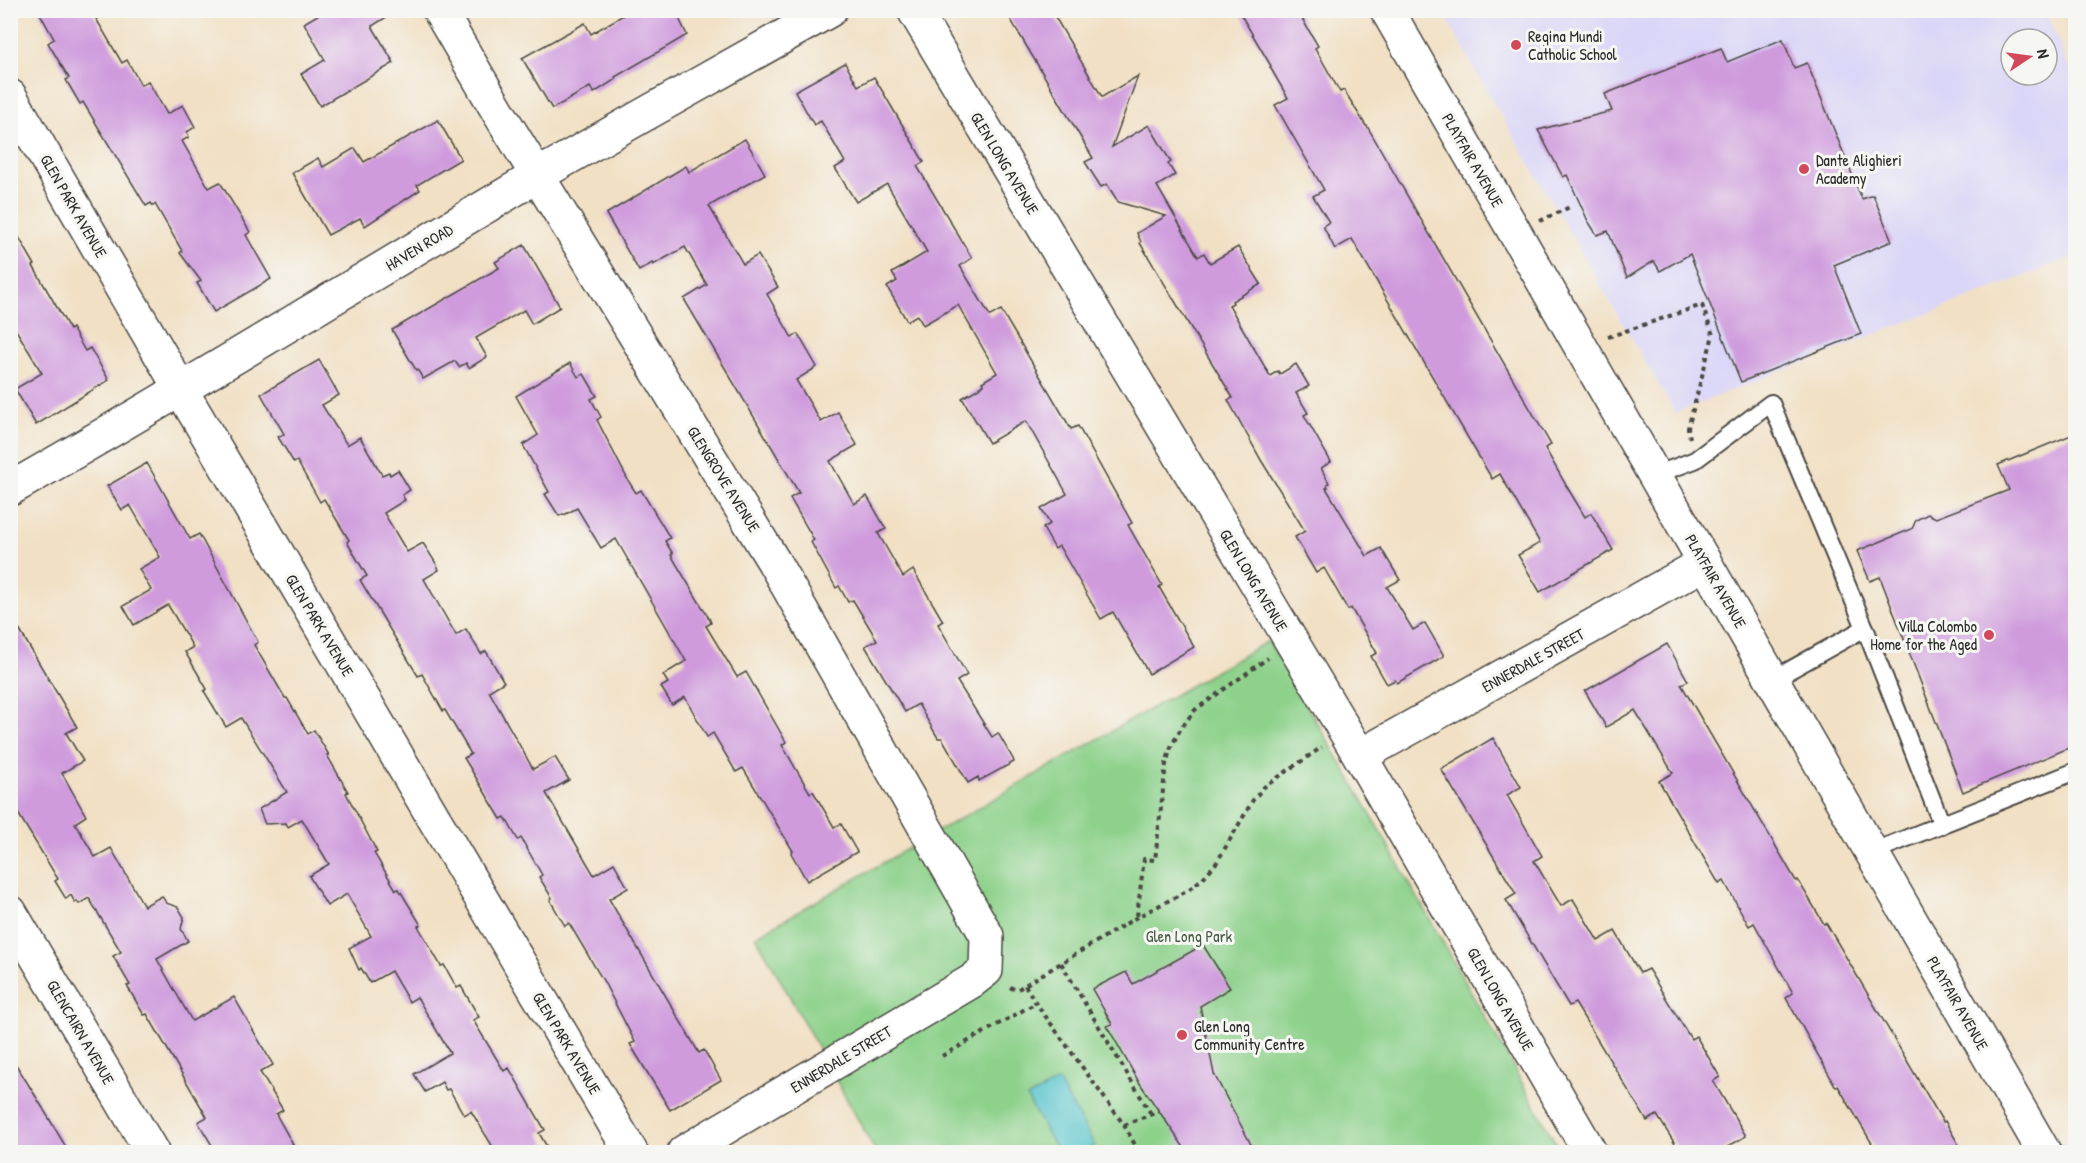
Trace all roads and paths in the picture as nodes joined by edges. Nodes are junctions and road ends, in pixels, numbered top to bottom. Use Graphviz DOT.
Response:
graph roads {
  1 [pos="439,10"];
  2 [pos="830,10"];
  3 [pos="914,10"];
  4 [pos="1387,10"];
  5 [pos="10,96"];
  6 [pos="538,176"];
  7 [pos="1581,346"];
  8 [pos="181,390"];
  9 [pos="1695,460"];
  10 [pos="1655,475"];
  11 [pos="10,489"];
  12 [pos="1705,563"];
  13 [pos="1865,628"];
  14 [pos="1291,642"];
  15 [pos="1772,680"];
  16 [pos="1353,744"];
  17 [pos="2076,771"];
  18 [pos="1942,825"];
  19 [pos="1872,852"];
  20 [pos="10,912"];
  21 [pos="1137,916"];
  22 [pos="988,957"];
  23 [pos="1062,963"];
  24 [pos="1025,985"];
  25 [pos="1036,1004"];
  26 [pos="942,1056"];
  27 [pos="1160,1111"];
  28 [pos="1151,1114"];
  29 [pos="1124,1125"];
  30 [pos="152,1152"];
  31 [pos="632,1152"];
  32 [pos="684,1152"];
  33 [pos="1139,1152"];
  34 [pos="1590,1152"];
  35 [pos="2044,1152"];
  1 -- 6 [label="street, GLENGROVE AVENUE"];
  2 -- 6 [label="street, HAVEN ROAD"];
  3 -- 14 [label="street, GLEN LONG AVENUE"];
  4 -- 7 [label="street, PLAYFAIR AVENUE"];
  5 -- 8 [label="street, GLEN PARK AVENUE"];
  6 -- 8 [label="street, HAVEN ROAD"];
  6 -- 22 [label="street, GLENGROVE AVENUE"];
  7 -- 9 [label="path"];
  7 -- 10 [label="street, PLAYFAIR AVENUE"];
  8 -- 11 [label="street, HAVEN ROAD"];
  8 -- 31 [label="street, GLEN PARK AVENUE"];
  9 -- 10 [label="lane"];
  9 -- 13 [label="lane"];
  10 -- 12 [label="street, PLAYFAIR AVENUE"];
  12 -- 15 [label="street, PLAYFAIR AVENUE"];
  12 -- 16 [label="street, ENNERDALE STREET"];
  13 -- 15 [label="lane"];
  13 -- 18 [label="lane"];
  14 -- 16 [label="street, GLEN LONG AVENUE"];
  14 -- 21 [label="path"];
  15 -- 19 [label="street, PLAYFAIR AVENUE"];
  16 -- 21 [label="path"];
  16 -- 34 [label="street, GLEN LONG AVENUE"];
  17 -- 18 [label="lane"];
  18 -- 19 [label="lane"];
  19 -- 35 [label="street, PLAYFAIR AVENUE"];
  20 -- 30 [label="street, GLENCAIRN AVENUE"];
  21 -- 23 [label="path"];
  22 -- 24 [label="path"];
  22 -- 32 [label="street, ENNERDALE STREET"];
  23 -- 24 [label="path"];
  23 -- 28 [label="path"];
  24 -- 25 [label="path"];
  25 -- 26 [label="path"];
  25 -- 29 [label="path"];
  27 -- 28 [label="path"];
  28 -- 29 [label="path"];
  29 -- 33 [label="path"];
}
